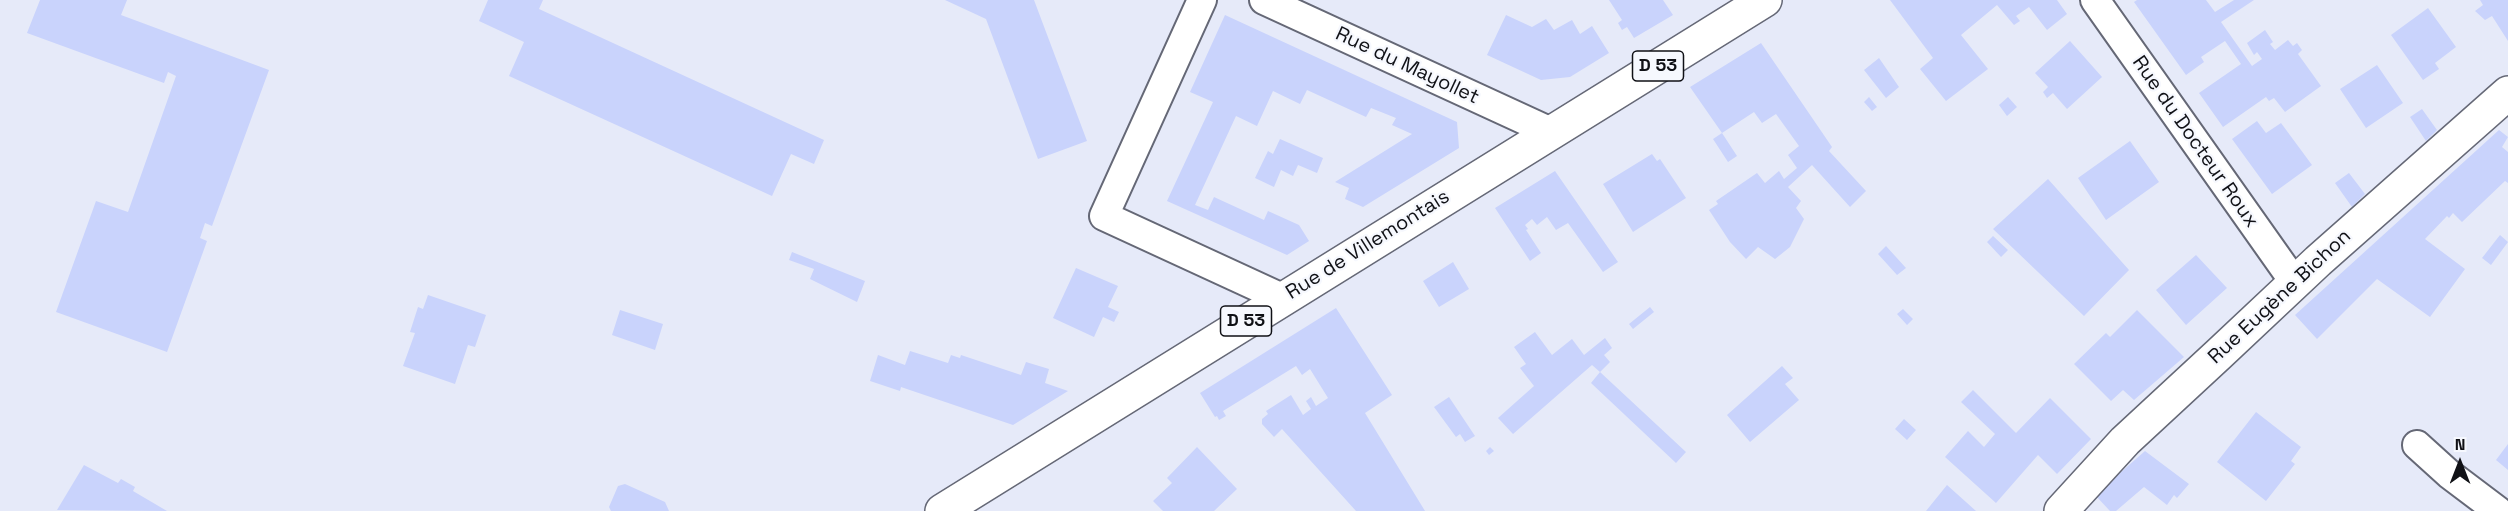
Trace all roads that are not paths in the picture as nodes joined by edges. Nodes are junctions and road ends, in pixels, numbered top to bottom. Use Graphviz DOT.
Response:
graph roads {
  1 [pos="1202,0"];
  2 [pos="1264,0"];
  3 [pos="1765,0"];
  4 [pos="2095,0"];
  5 [pos="2508,93"];
  6 [pos="1551,132"];
  7 [pos="2295,283"];
  8 [pos="1282,298"];
  9 [pos="2417,446"];
  10 [pos="942,511"];
  11 [pos="2061,511"];
  12 [pos="2498,511"];
  1 -- 8 [label="street"];
  2 -- 6 [label="street, Rue du Mayollet"];
  3 -- 6 [label="main road, Rue de Villemontais / D 53"];
  4 -- 7 [label="street, Rue du Docteur Roux"];
  5 -- 7 [label="main road, Rue Eugène Bichon"];
  6 -- 8 [label="main road, Rue de Villemontais / D 53"];
  7 -- 11 [label="main road, Rue Eugène Bichon"];
  8 -- 10 [label="main road, Rue de Villemontais / D 53"];
  9 -- 12 [label="street"];
}
